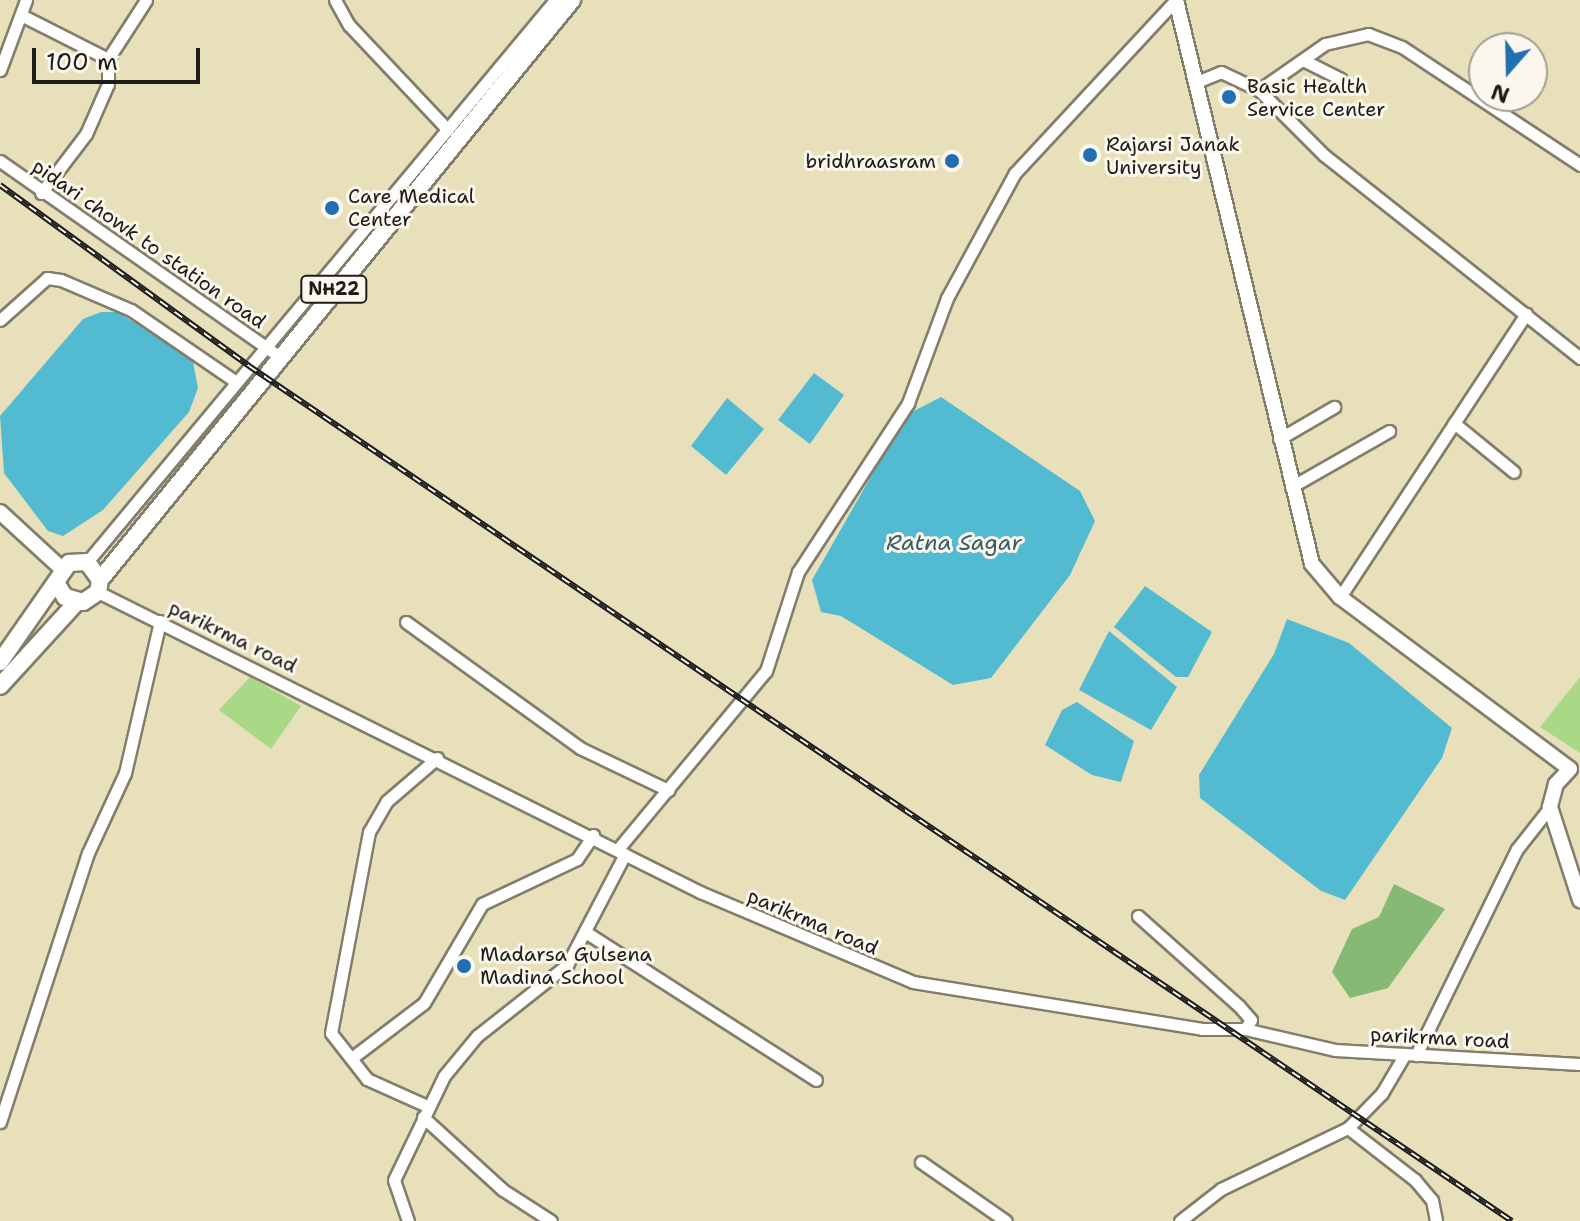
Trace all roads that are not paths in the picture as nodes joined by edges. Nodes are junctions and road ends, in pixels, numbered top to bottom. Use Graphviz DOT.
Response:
graph roads {
  1 [pos="26,0"];
  2 [pos="146,0"];
  3 [pos="335,0"];
  4 [pos="555,0"];
  5 [pos="572,0"];
  6 [pos="1176,0"];
  7 [pos="23,16"];
  8 [pos="108,59"];
  9 [pos="1303,60"];
  10 [pos="0,70"];
  11 [pos="1341,79"];
  12 [pos="1194,83"];
  13 [pos="1259,90"];
  14 [pos="448,130"];
  15 [pos="0,161"];
  16 [pos="1580,165"];
  17 [pos="41,193"];
  18 [pos="1526,314"];
  19 [pos="0,320"];
  20 [pos="272,351"];
  21 [pos="1580,358"];
  22 [pos="236,382"];
  23 [pos="1334,407"];
  24 [pos="1454,423"];
  25 [pos="1389,431"];
  26 [pos="1279,439"];
  27 [pos="1514,472"];
  28 [pos="1291,487"];
  29 [pos="0,512"];
  30 [pos="87,562"];
  31 [pos="62,569"];
  32 [pos="58,586"];
  33 [pos="99,586"];
  34 [pos="1340,597"];
  35 [pos="77,602"];
  36 [pos="160,621"];
  37 [pos="406,622"];
  38 [pos="0,662"];
  39 [pos="0,686"];
  40 [pos="437,758"];
  41 [pos="1575,768"];
  42 [pos="668,790"];
  43 [pos="1550,807"];
  44 [pos="593,835"];
  45 [pos="622,852"];
  46 [pos="1580,900"];
  47 [pos="1138,916"];
  48 [pos="587,933"];
  49 [pos="1245,1029"];
  50 [pos="1410,1055"];
  51 [pos="353,1057"];
  52 [pos="1580,1064"];
  53 [pos="816,1080"];
  54 [pos="425,1111"];
  55 [pos="0,1122"];
  56 [pos="1348,1128"];
  57 [pos="921,1162"];
  58 [pos="408,1221"];
  59 [pos="551,1221"];
  60 [pos="1006,1221"];
  61 [pos="1180,1221"];
  62 [pos="1436,1221"];
  1 -- 7 [label="street"];
  2 -- 8 [label="street"];
  3 -- 14 [label="street"];
  4 -- 14 [label="street, NH22"];
  5 -- 20 [label="highway, NH22"];
  6 -- 12 [label="main road"];
  6 -- 42 [label="street"];
  7 -- 8 [label="street"];
  7 -- 10 [label="street"];
  8 -- 17 [label="street"];
  9 -- 11 [label="street"];
  9 -- 13 [label="street"];
  9 -- 16 [label="street"];
  12 -- 13 [label="street"];
  12 -- 26 [label="main road"];
  13 -- 18 [label="street"];
  14 -- 20 [label="street, NH22"];
  15 -- 17 [label="street, pidari chowk to station road"];
  17 -- 20 [label="street, pidari chowk to station road"];
  18 -- 21 [label="street"];
  18 -- 24 [label="street"];
  19 -- 22 [label="street"];
  20 -- 22 [label="street, NH22"];
  20 -- 33 [label="highway, NH22"];
  22 -- 30 [label="street, NH22"];
  23 -- 26 [label="street"];
  24 -- 27 [label="street"];
  24 -- 34 [label="street"];
  25 -- 28 [label="street"];
  26 -- 28 [label="main road"];
  28 -- 34 [label="main road"];
  29 -- 31 [label="main road"];
  30 -- 31 [label="highway"];
  30 -- 33 [label="highway"];
  31 -- 32 [label="highway"];
  32 -- 35 [label="highway"];
  32 -- 38 [label="highway"];
  33 -- 35 [label="highway, NH22"];
  33 -- 36 [label="street, parikrma road"];
  34 -- 41 [label="main road"];
  35 -- 39 [label="highway, NH22"];
  36 -- 40 [label="street, parikrma road"];
  36 -- 55 [label="street"];
  37 -- 42 [label="street"];
  40 -- 44 [label="street, parikrma road"];
  40 -- 51 [label="street"];
  41 -- 43 [label="main road"];
  42 -- 45 [label="street"];
  43 -- 46 [label="main road"];
  43 -- 50 [label="street"];
  44 -- 45 [label="street, parikrma road"];
  44 -- 51 [label="street"];
  45 -- 48 [label="street"];
  45 -- 49 [label="street, parikrma road"];
  47 -- 49 [label="street"];
  48 -- 53 [label="street"];
  48 -- 54 [label="street"];
  49 -- 50 [label="street, parikrma road"];
  50 -- 52 [label="street, parikrma road"];
  50 -- 56 [label="street"];
  51 -- 54 [label="street"];
  54 -- 58 [label="street"];
  54 -- 59 [label="street"];
  56 -- 61 [label="street"];
  56 -- 62 [label="street"];
  57 -- 60 [label="street"];
}
